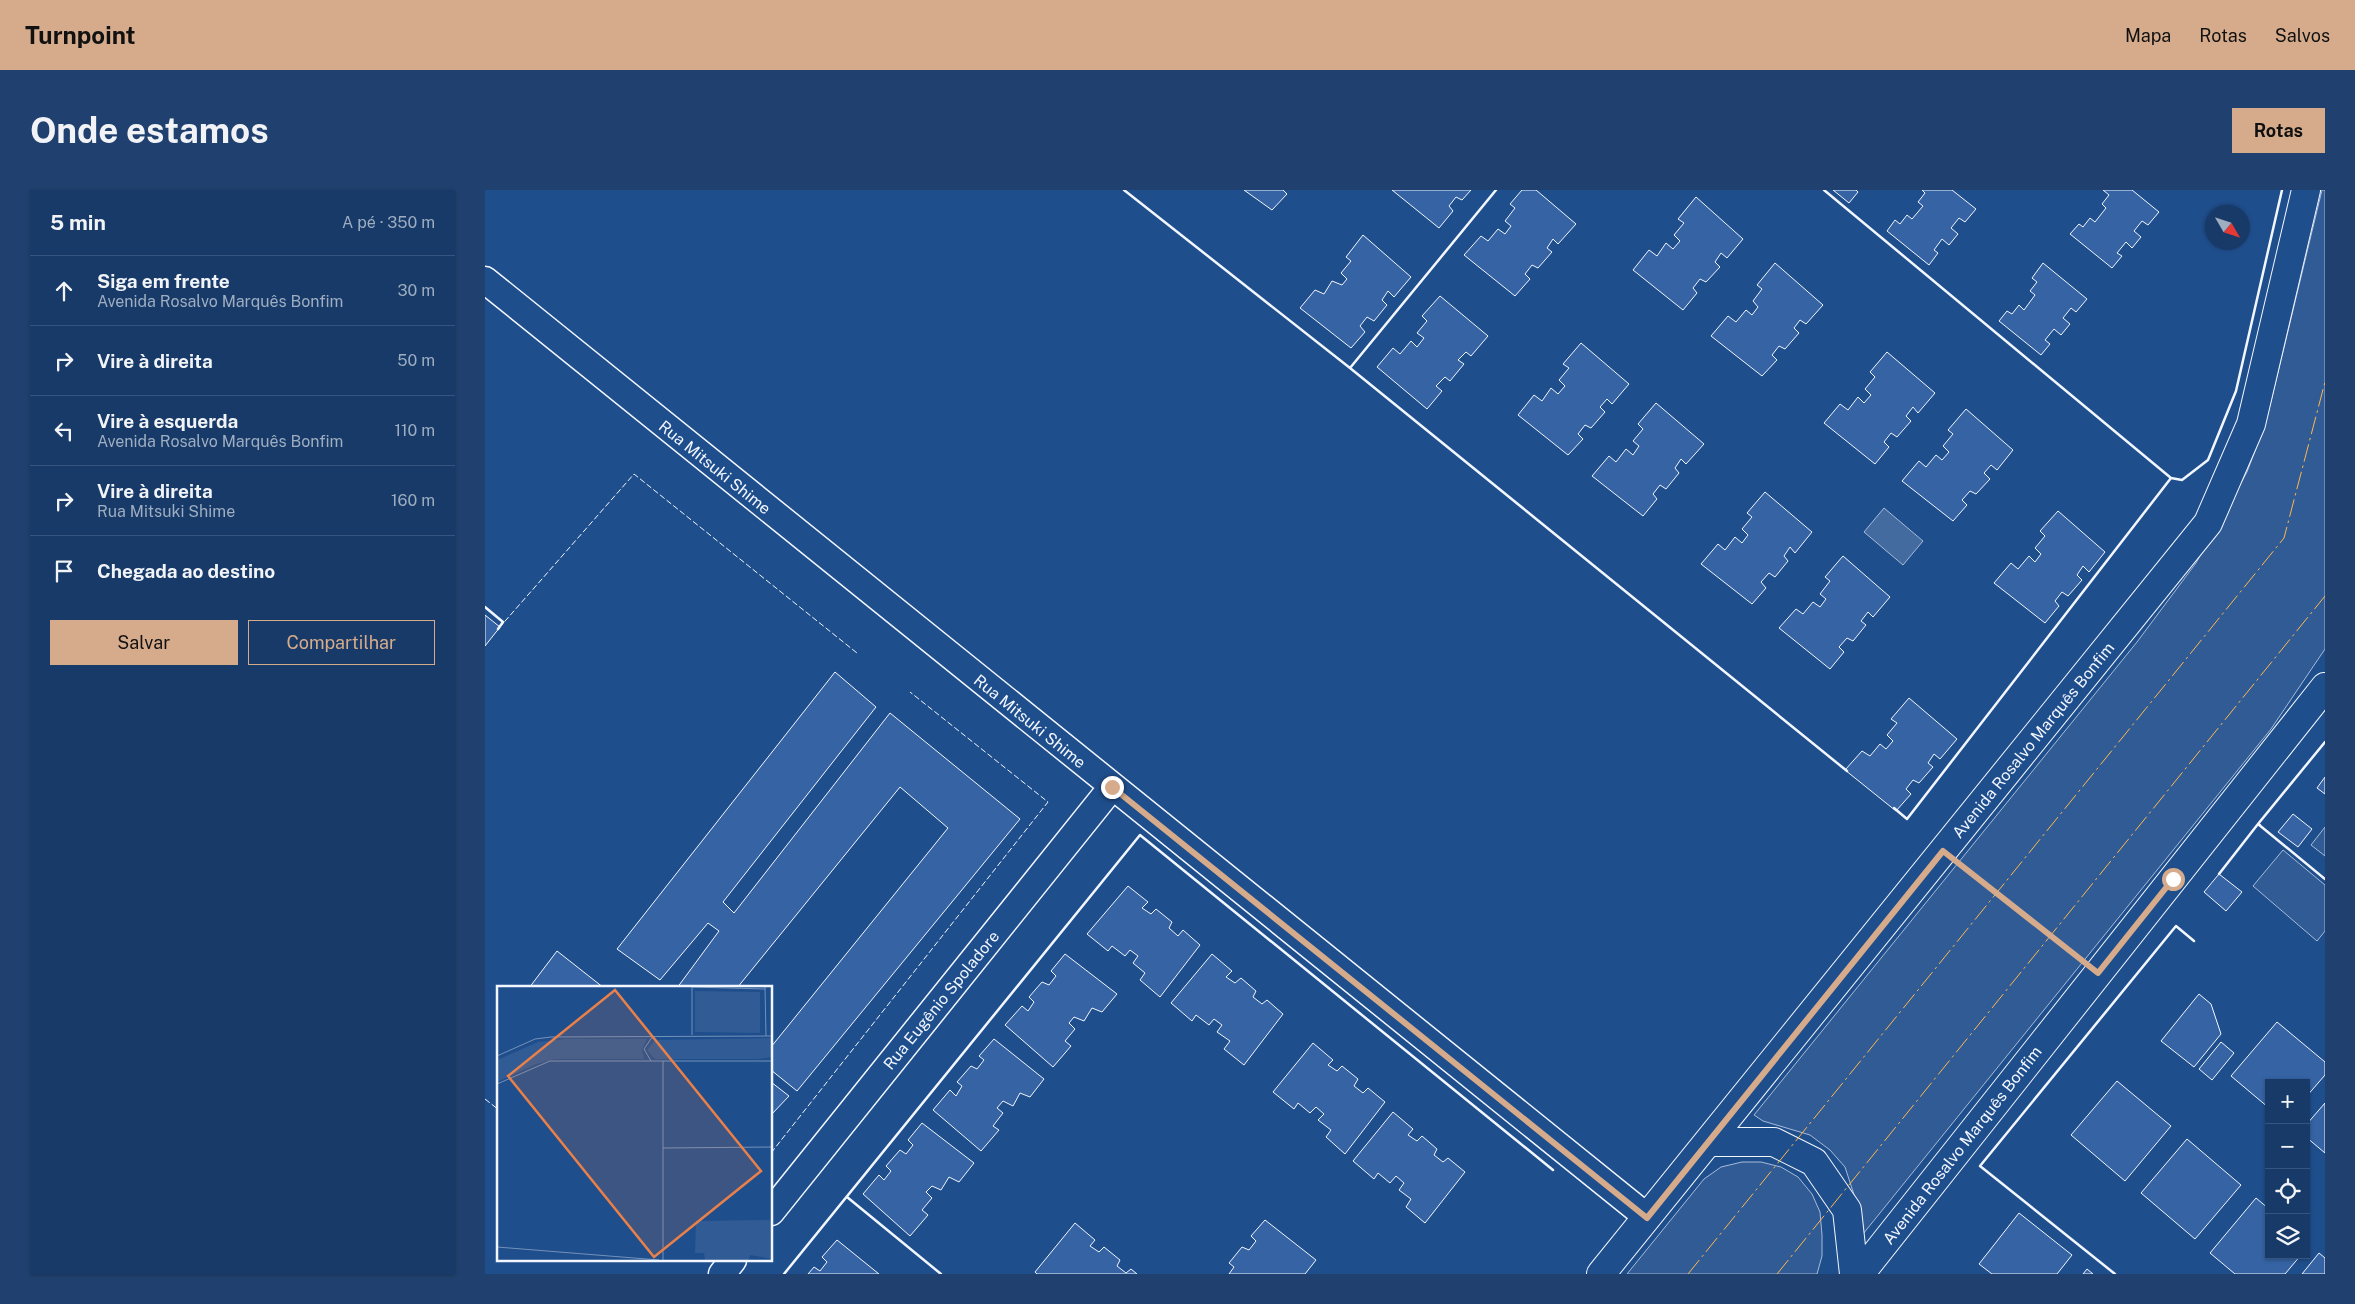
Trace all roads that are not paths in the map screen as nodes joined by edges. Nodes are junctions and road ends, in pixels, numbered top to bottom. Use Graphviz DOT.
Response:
graph roads {
  1 [pos="2306,190"];
  2 [pos="485,280"];
  3 [pos="2325,687"];
  4 [pos="1112,787"];
  5 [pos="1708,1142"];
  6 [pos="773,1210"];
  7 [pos="1647,1218"];
  8 [pos="731,1262"];
  9 [pos="722,1274"];
  10 [pos="1601,1274"];
  11 [pos="1854,1274"];
  12 [pos="1860,1274"];
  1 -- 5 [label="street, Avenida Rosalvo Marquês Bonfim"];
  2 -- 4 [label="street, Rua Mitsuki Shime"];
  3 -- 12 [label="street, Avenida Rosalvo Marquês Bonfim"];
  4 -- 6 [label="street, Rua Eugênio Spoladore"];
  4 -- 7 [label="street, Rua Mitsuki Shime"];
  5 -- 7 [label="street, Avenida Rosalvo Marquês Bonfim"];
  5 -- 11 [label="street"];
  7 -- 10 [label="street, Avenida Rosalvo Marquês Bonfim"];
  8 -- 9 [label="street"];
}
